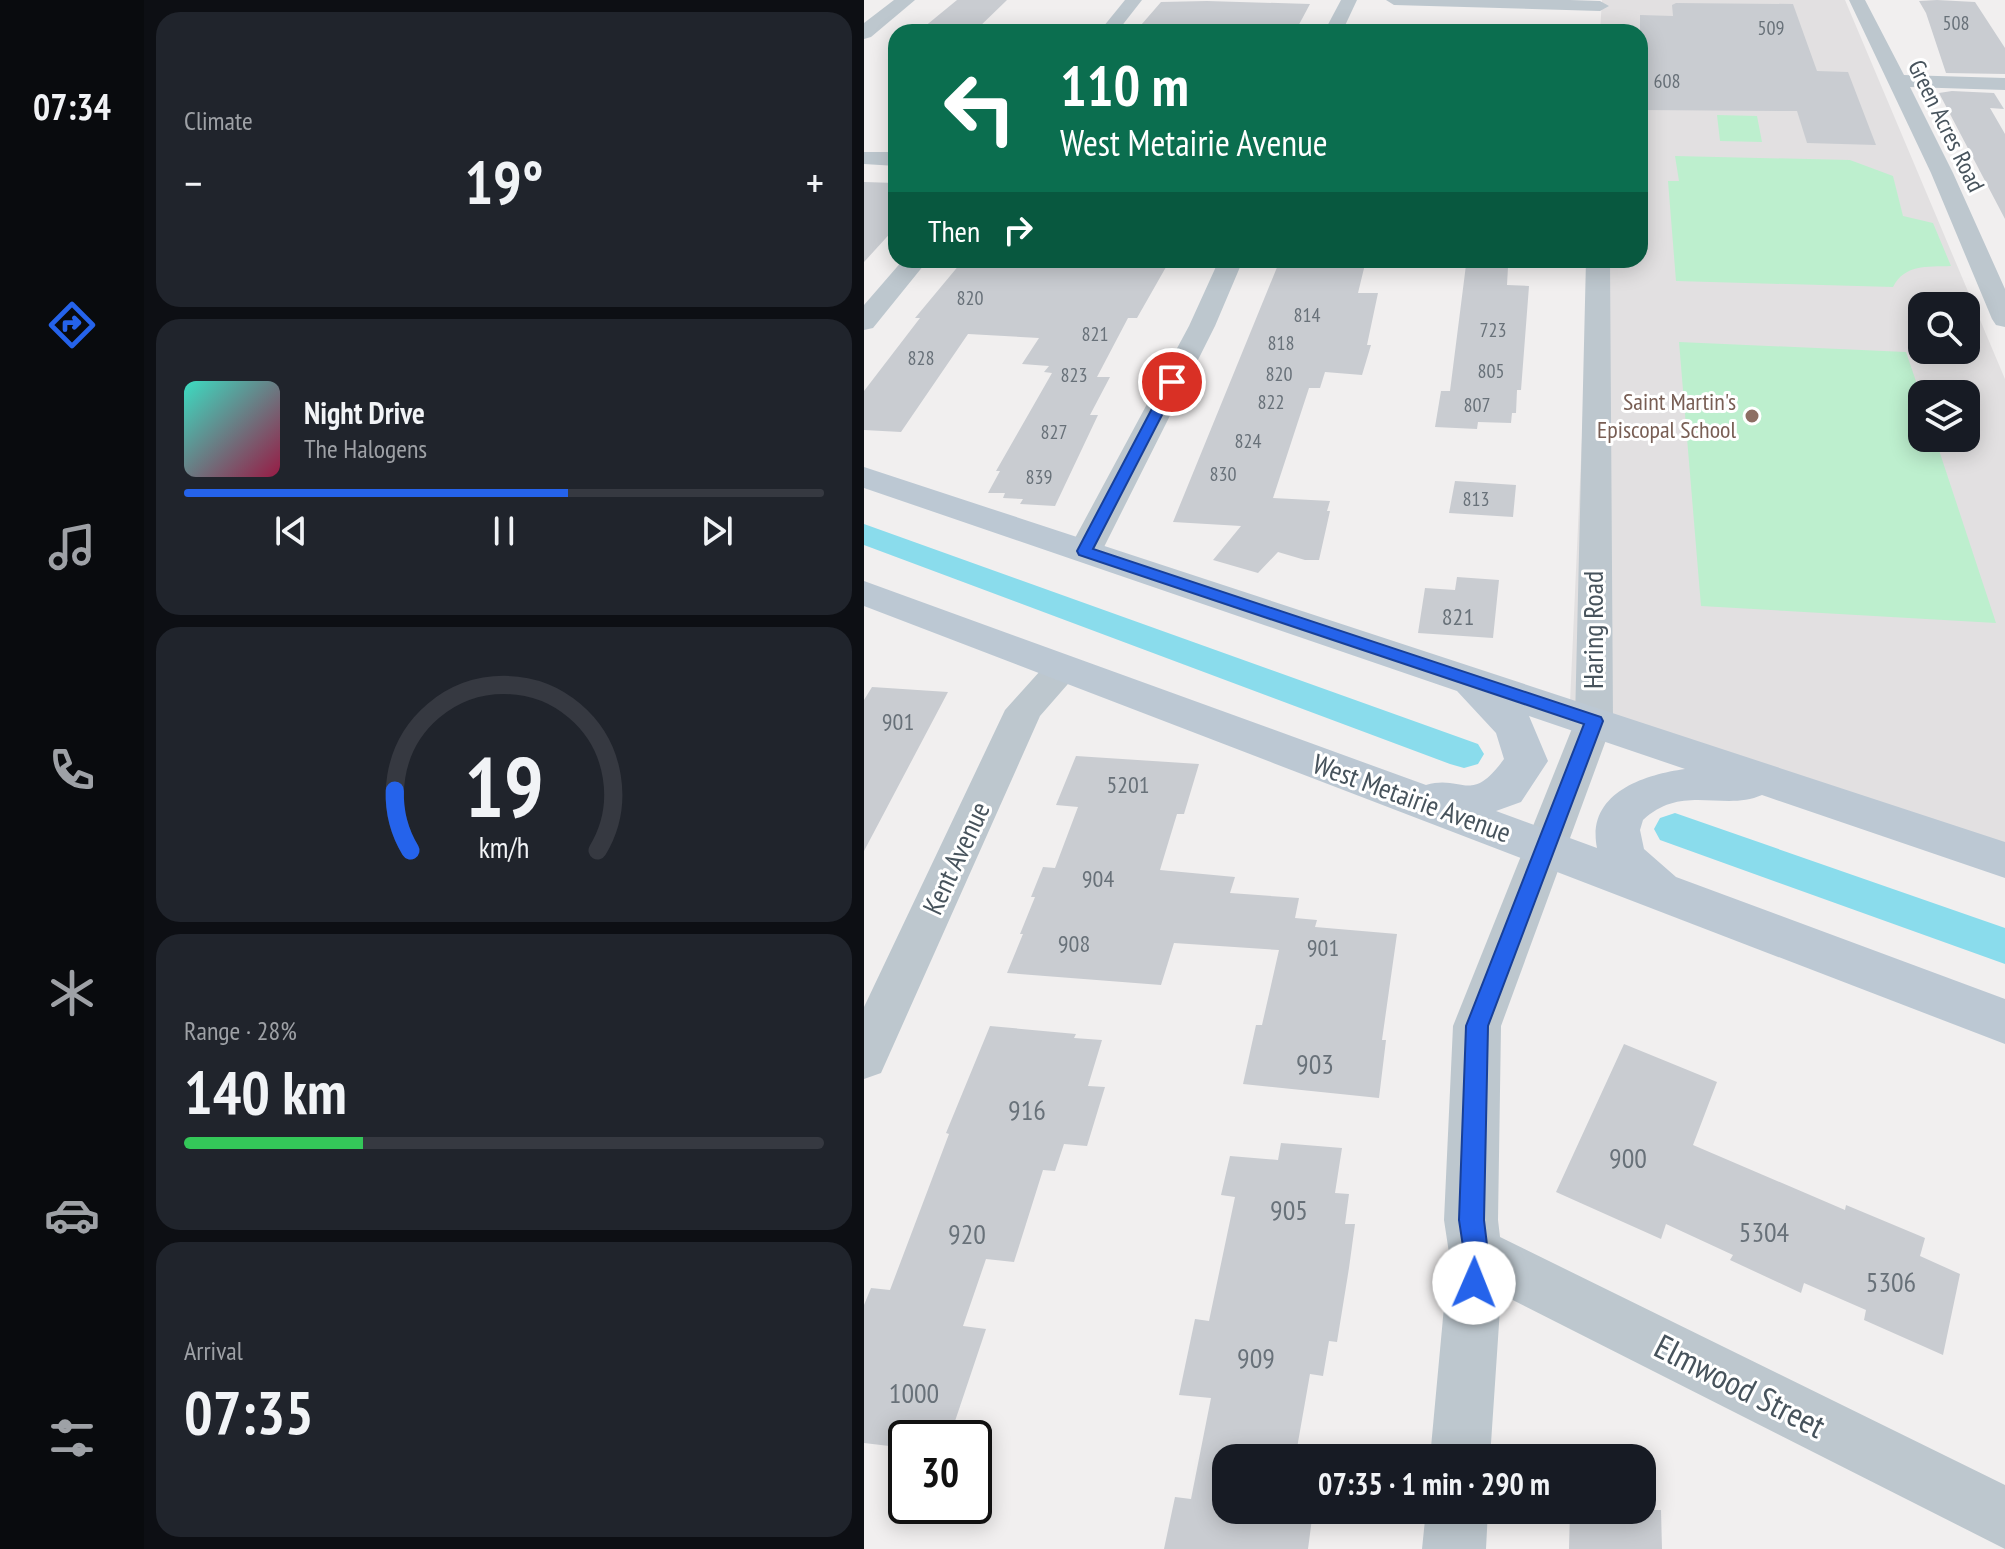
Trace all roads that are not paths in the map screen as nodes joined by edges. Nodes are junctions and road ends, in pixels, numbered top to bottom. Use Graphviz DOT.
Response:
graph roads {
  1 [pos="906,0"];
  2 [pos="1134,0"];
  3 [pos="1349,0"];
  4 [pos="1394,0"];
  5 [pos="1857,0"];
  6 [pos="1600,8"];
  7 [pos="1114,24"];
  8 [pos="1337,24"];
  9 [pos="864,33"];
  10 [pos="1895,81"];
  11 [pos="2005,84"];
  12 [pos="864,158"];
  13 [pos="888,159"];
  14 [pos="909,268"];
  15 [pos="1227,268"];
  16 [pos="1598,268"];
  17 [pos="2005,319"];
  18 [pos="864,322"];
  19 [pos="864,477"];
  20 [pos="1085,551"];
  21 [pos="864,593"];
  22 [pos="1063,669"];
  23 [pos="1449,673"];
  24 [pos="1594,721"];
  25 [pos="1396,792"];
  26 [pos="1820,798"];
  27 [pos="1547,848"];
  28 [pos="2005,860"];
  29 [pos="1668,893"];
  30 [pos="2005,1022"];
  31 [pos="864,1058"];
  32 [pos="1476,1253"];
  33 [pos="1461,1444"];
  34 [pos="2005,1518"];
  35 [pos="1456,1524"];
  36 [pos="1454,1549"];
  1 -- 9 [label="street"];
  2 -- 7 [label="street"];
  3 -- 8 [label="street"];
  4 -- 6 [label="street"];
  5 -- 10 [label="street, Green Acres Road"];
  10 -- 11 [label="street"];
  10 -- 17 [label="street, Green Acres Road"];
  12 -- 13 [label="street"];
  14 -- 18 [label="street"];
  15 -- 20 [label="street"];
  16 -- 24 [label="street, Haring Road"];
  19 -- 20 [label="main road"];
  20 -- 23 [label="main road"];
  21 -- 22 [label="main road, West Metairie Avenue"];
  22 -- 25 [label="main road, West Metairie Avenue"];
  22 -- 31 [label="street, Kent Avenue"];
  23 -- 24 [label="main road"];
  23 -- 25 [label="main road"];
  24 -- 26 [label="main road"];
  24 -- 27 [label="street, Haring Road"];
  25 -- 27 [label="main road, West Metairie Avenue"];
  26 -- 28 [label="main road"];
  26 -- 29 [label="main road"];
  27 -- 29 [label="main road, West Metairie Avenue"];
  27 -- 32 [label="street, Haring Road"];
  29 -- 30 [label="main road, West Metairie Avenue"];
  32 -- 33 [label="street, Haring Road"];
  32 -- 34 [label="street, Elmwood Street"];
  35 -- 36 [label="street"];
}
